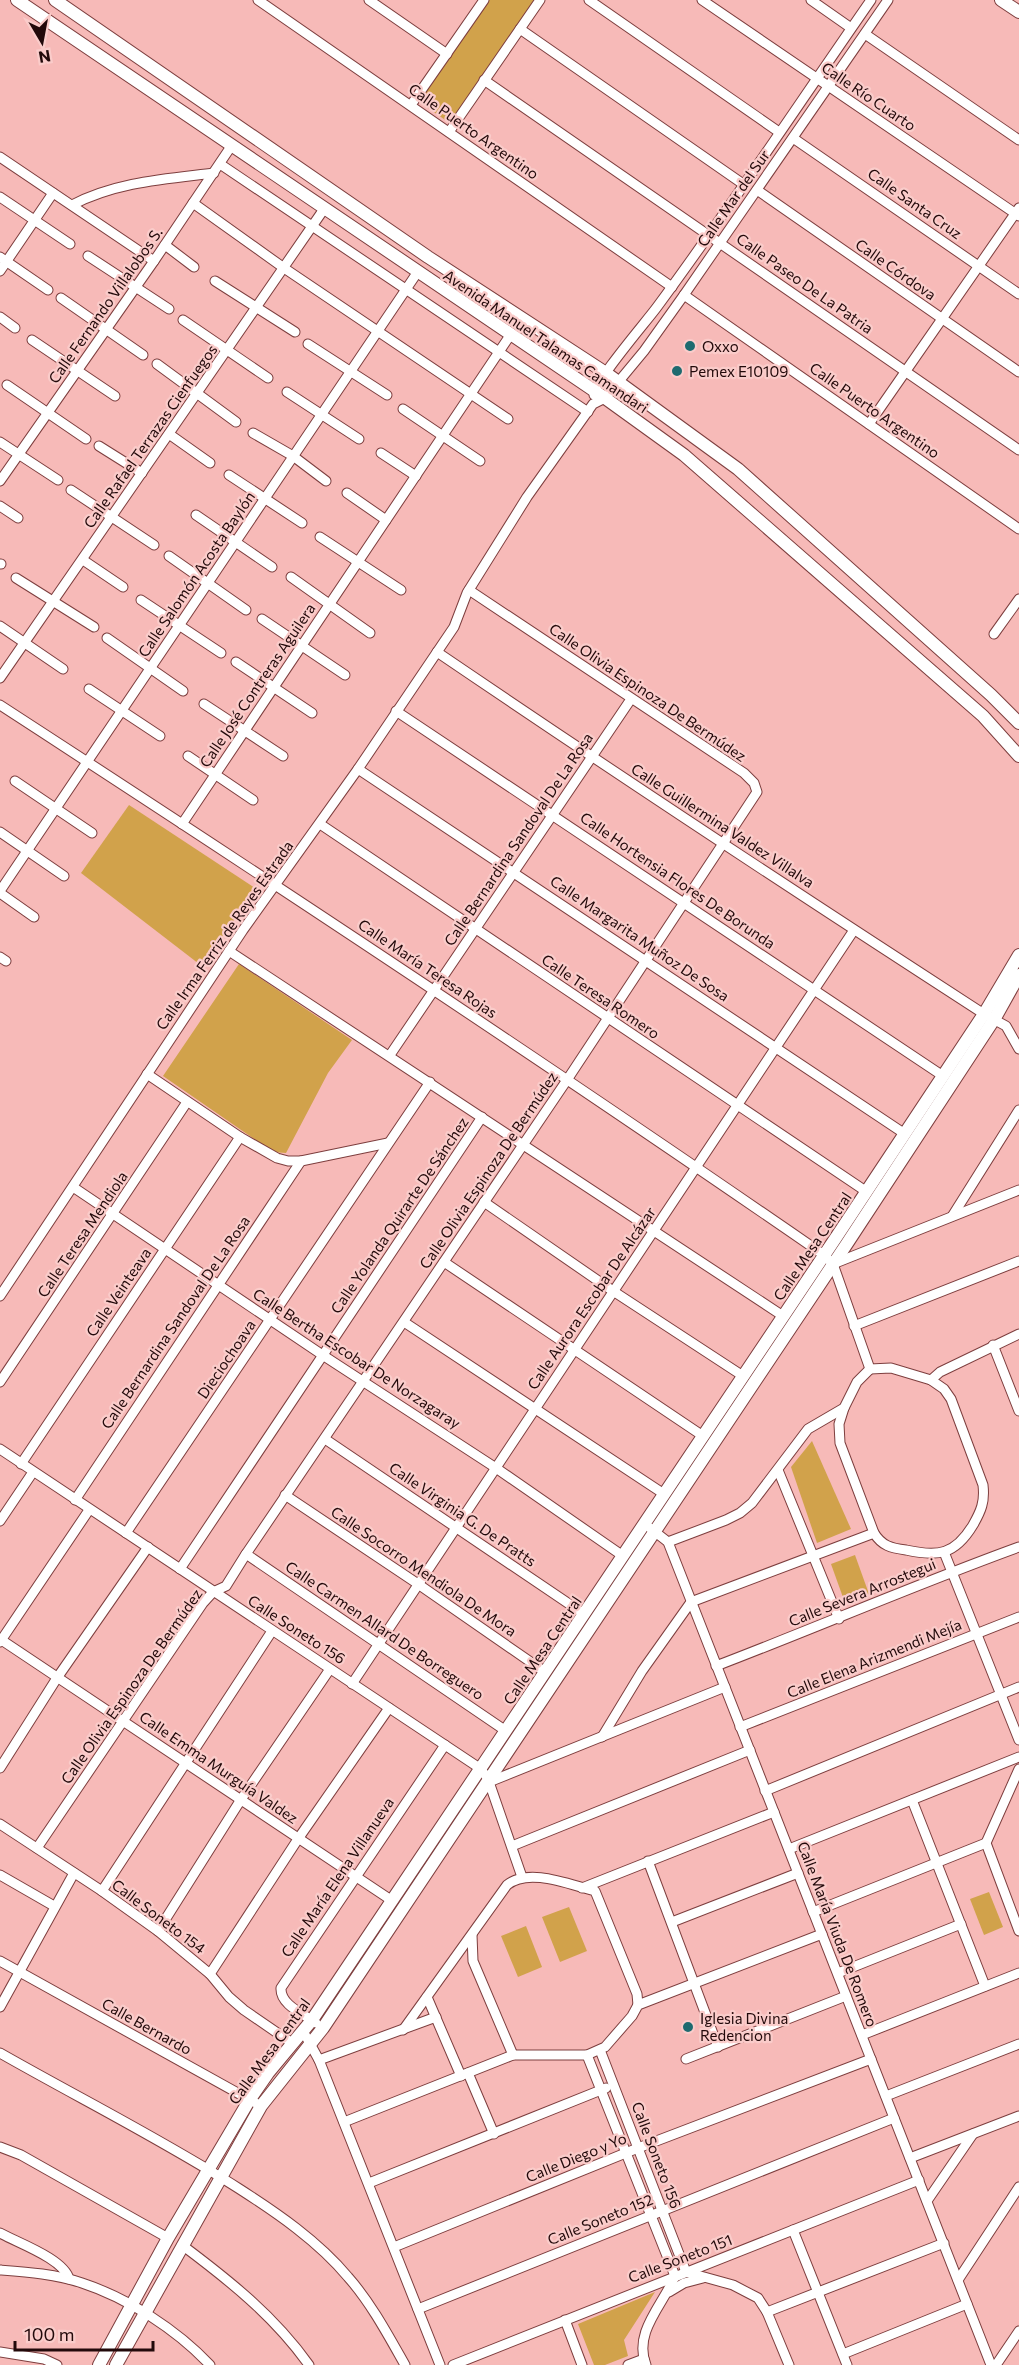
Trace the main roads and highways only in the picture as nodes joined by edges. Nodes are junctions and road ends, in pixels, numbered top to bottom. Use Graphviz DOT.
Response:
graph roads {
  1 [pos="17,0"];
  2 [pos="55,0"];
  3 [pos="1001,0"];
  4 [pos="1019,12"];
  5 [pos="1019,723"];
  6 [pos="1019,756"];
  7 [pos="1019,955"];
  8 [pos="1019,975"];
  9 [pos="989,1016"];
  10 [pos="828,1260"];
  11 [pos="649,1528"];
  12 [pos="486,1776"];
  13 [pos="255,2103"];
  14 [pos="99,2365"];
  15 [pos="116,2365"];
  1 -- 6 [label="main road, Avenida Manuel Talamas Camandari"];
  2 -- 5 [label="main road, Avenida Manuel Talamas Camandari"];
  3 -- 4 [label="main road"];
  7 -- 9 [label="main road, Calle Mesa Central"];
  8 -- 9 [label="main road, Calle Mesa Central"];
  9 -- 10 [label="main road, Calle Mesa Central"];
  9 -- 10 [label="main road, Calle Mesa Central"];
  10 -- 11 [label="main road, Calle Mesa Central"];
  10 -- 11 [label="main road, Calle Mesa Central"];
  11 -- 12 [label="main road, Calle Mesa Central"];
  11 -- 12 [label="main road, Calle Mesa Central"];
  12 -- 13 [label="main road, Calle Mesa Central"];
  12 -- 13 [label="main road, Calle Mesa Central"];
  13 -- 14 [label="main road, Calle Mesa Central"];
  13 -- 15 [label="main road, Calle Mesa Central"];
}
